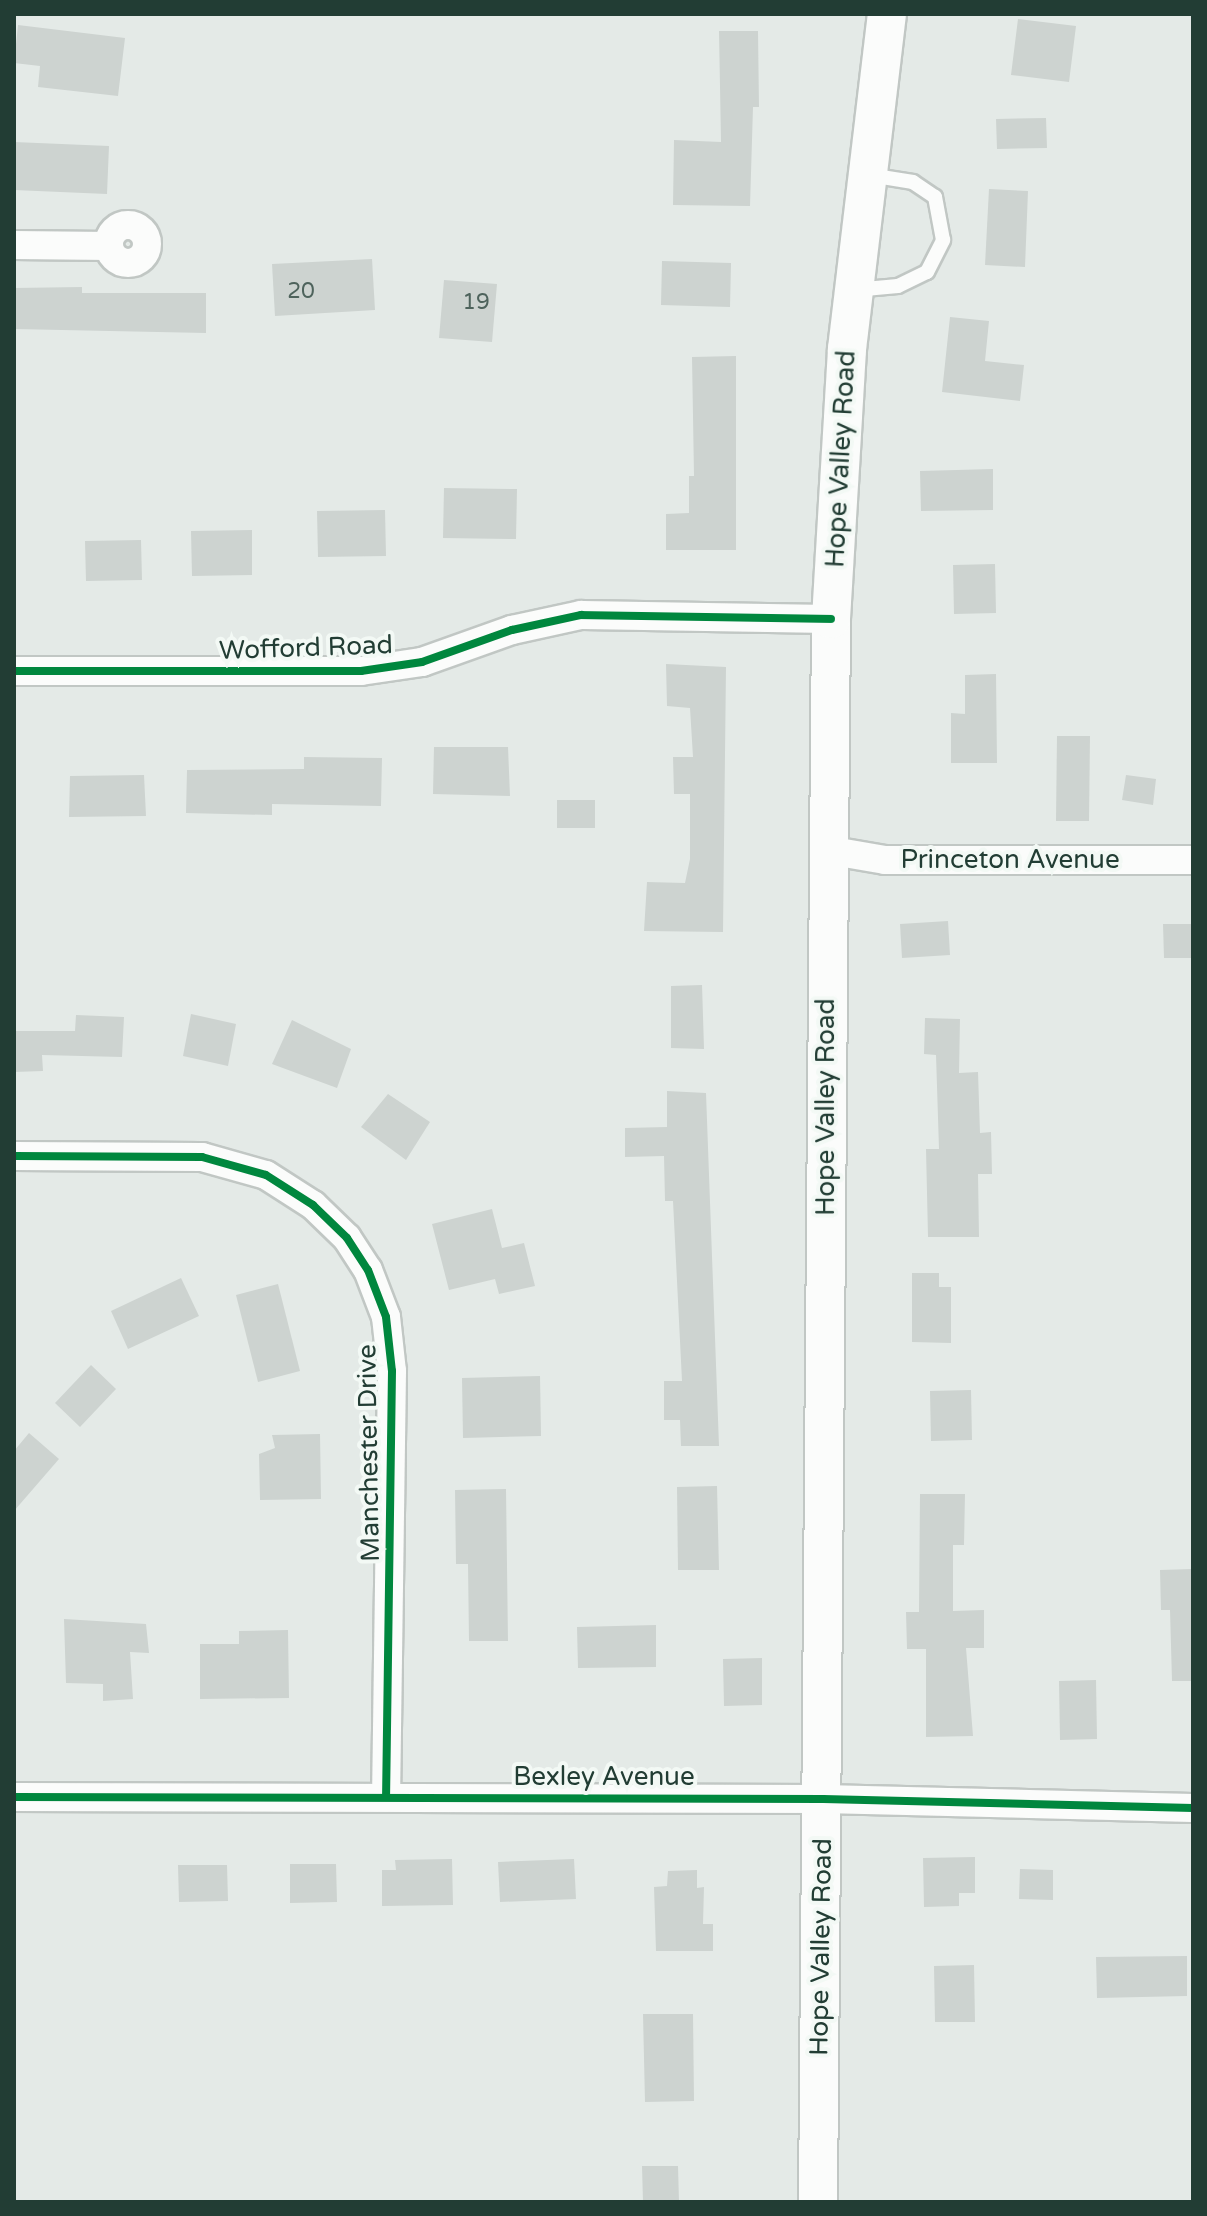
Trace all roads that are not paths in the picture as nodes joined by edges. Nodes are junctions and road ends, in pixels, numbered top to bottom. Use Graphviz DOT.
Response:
graph roads {
  1 [pos="887,14"];
  2 [pos="868,175"];
  3 [pos="14,245"];
  4 [pos="109,246"];
  5 [pos="853,290"];
  6 [pos="831,619"];
  7 [pos="14,671"];
  8 [pos="827,850"];
  9 [pos="1193,860"];
  10 [pos="14,1156"];
  11 [pos="386,1795"];
  12 [pos="14,1797"];
  13 [pos="823,1799"];
  14 [pos="1193,1808"];
  15 [pos="818,2202"];
  1 -- 2 [label="main road, Hope Valley Road"];
  2 -- 5 [label="main road, Hope Valley Road"];
  2 -- 5 [label="lane"];
  3 -- 4 [label="street"];
  5 -- 6 [label="main road, Hope Valley Road"];
  6 -- 7 [label="street, Wofford Road"];
  6 -- 8 [label="main road, Hope Valley Road"];
  8 -- 9 [label="street, Princeton Avenue"];
  8 -- 13 [label="main road, Hope Valley Road"];
  10 -- 11 [label="street, Manchester Drive"];
  11 -- 12 [label="street, Bexley Avenue"];
  11 -- 13 [label="street, Bexley Avenue"];
  13 -- 14 [label="street, Bexley Avenue"];
  13 -- 15 [label="main road, Hope Valley Road"];
}
